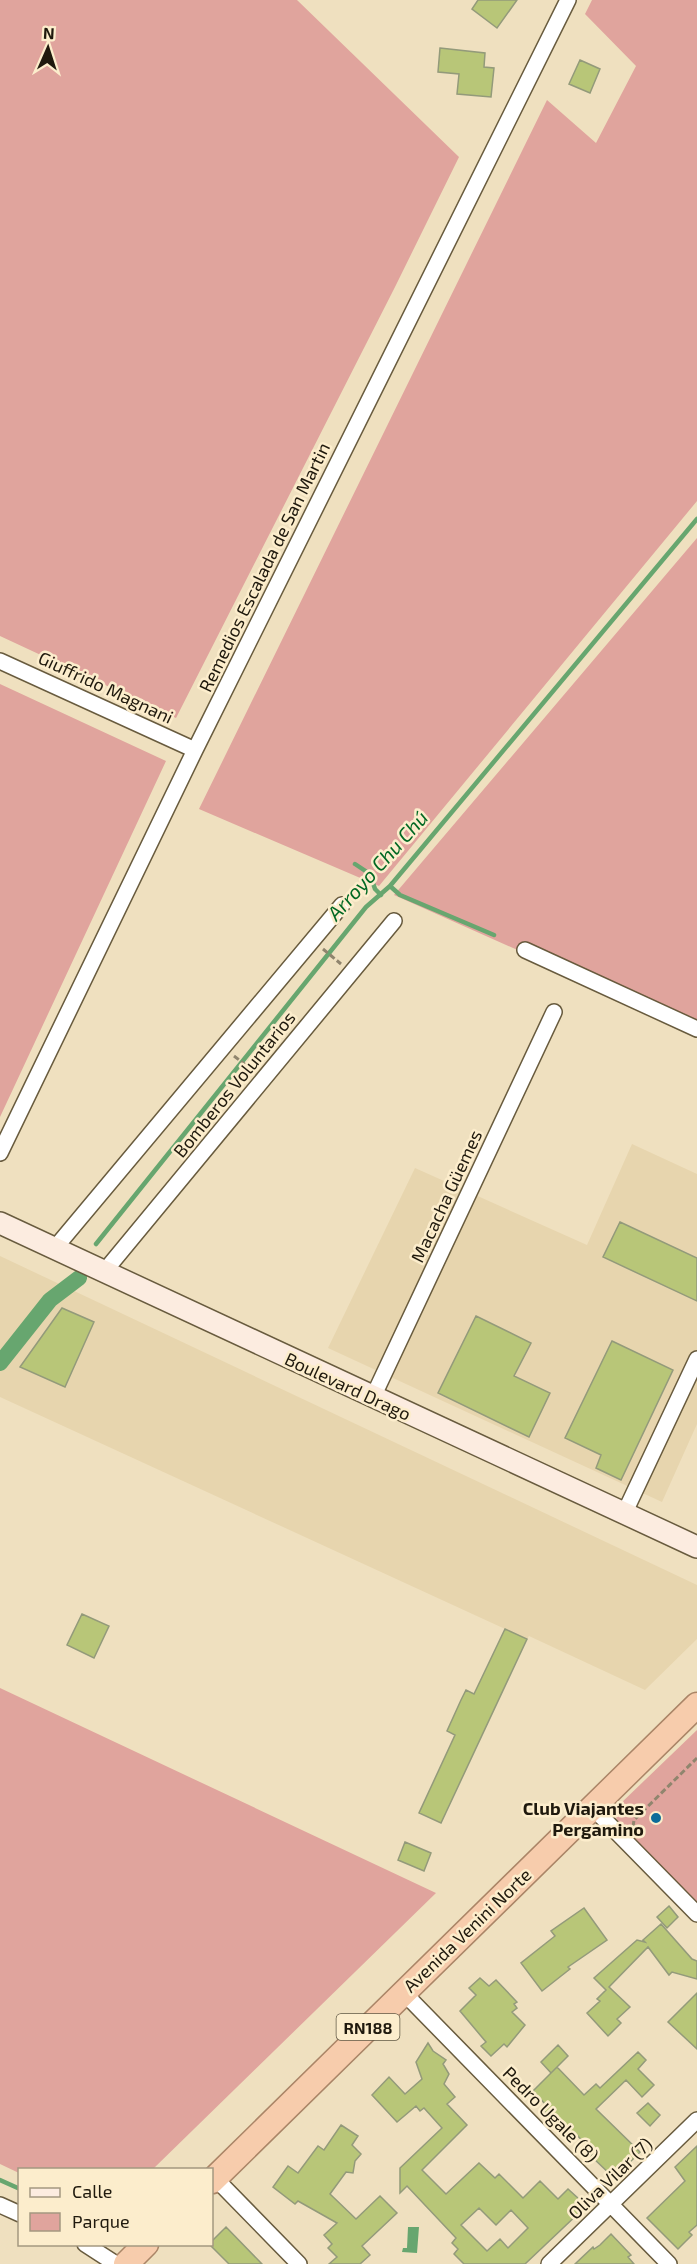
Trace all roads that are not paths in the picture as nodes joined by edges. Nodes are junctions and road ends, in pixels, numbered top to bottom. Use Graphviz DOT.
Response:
graph roads {
  1 [pos="568,0"];
  2 [pos="0,661"];
  3 [pos="195,750"];
  4 [pos="342,905"];
  5 [pos="394,921"];
  6 [pos="525,950"];
  7 [pos="554,1012"];
  8 [pos="697,1029"];
  9 [pos="0,1153"];
  10 [pos="0,1223"];
  11 [pos="62,1251"];
  12 [pos="102,1270"];
  13 [pos="697,1359"];
  14 [pos="373,1397"];
  15 [pos="624,1514"];
  16 [pos="697,1547"];
  17 [pos="697,1705"];
  18 [pos="592,1807"];
  19 [pos="697,1914"];
  20 [pos="403,1992"];
  21 [pos="697,2120"];
  22 [pos="213,2179"];
  23 [pos="611,2204"];
  24 [pos="0,2205"];
  25 [pos="18,2213"];
  26 [pos="88,2246"];
  27 [pos="144,2246"];
  28 [pos="116,2264"];
  29 [pos="126,2264"];
  30 [pos="299,2264"];
  31 [pos="549,2264"];
  32 [pos="669,2264"];
  1 -- 3 [label="street, Remedios Escalada de San Martin"];
  2 -- 3 [label="street, Giuffrido Magnani"];
  3 -- 9 [label="street, Remedios Escalada de San Martin"];
  4 -- 11 [label="street, Bomberos Voluntarios"];
  5 -- 12 [label="street, Bomberos Voluntarios"];
  6 -- 8 [label="street"];
  7 -- 14 [label="street, Macacha Güemes"];
  10 -- 11 [label="main road, Boulevard Drago"];
  11 -- 12 [label="main road, Boulevard Drago"];
  12 -- 14 [label="main road, Boulevard Drago"];
  13 -- 15 [label="street"];
  14 -- 15 [label="main road, Boulevard Drago"];
  15 -- 16 [label="main road, Boulevard Drago"];
  17 -- 18 [label="highway, Avenida Venini Norte / RN188"];
  18 -- 19 [label="street"];
  18 -- 20 [label="highway, Avenida Venini Norte / RN188"];
  20 -- 22 [label="highway, Avenida Venini Norte / RN188"];
  20 -- 23 [label="street, Pedro Ugale (8)"];
  21 -- 23 [label="street, Oliva Vilar (7)"];
  22 -- 30 [label="street"];
  23 -- 31 [label="street, Oliva Vilar (7)"];
  23 -- 32 [label="street, Pedro Ugale (8)"];
  24 -- 25 [label="street"];
  26 -- 28 [label="street"];
  27 -- 29 [label="highway"];
}
